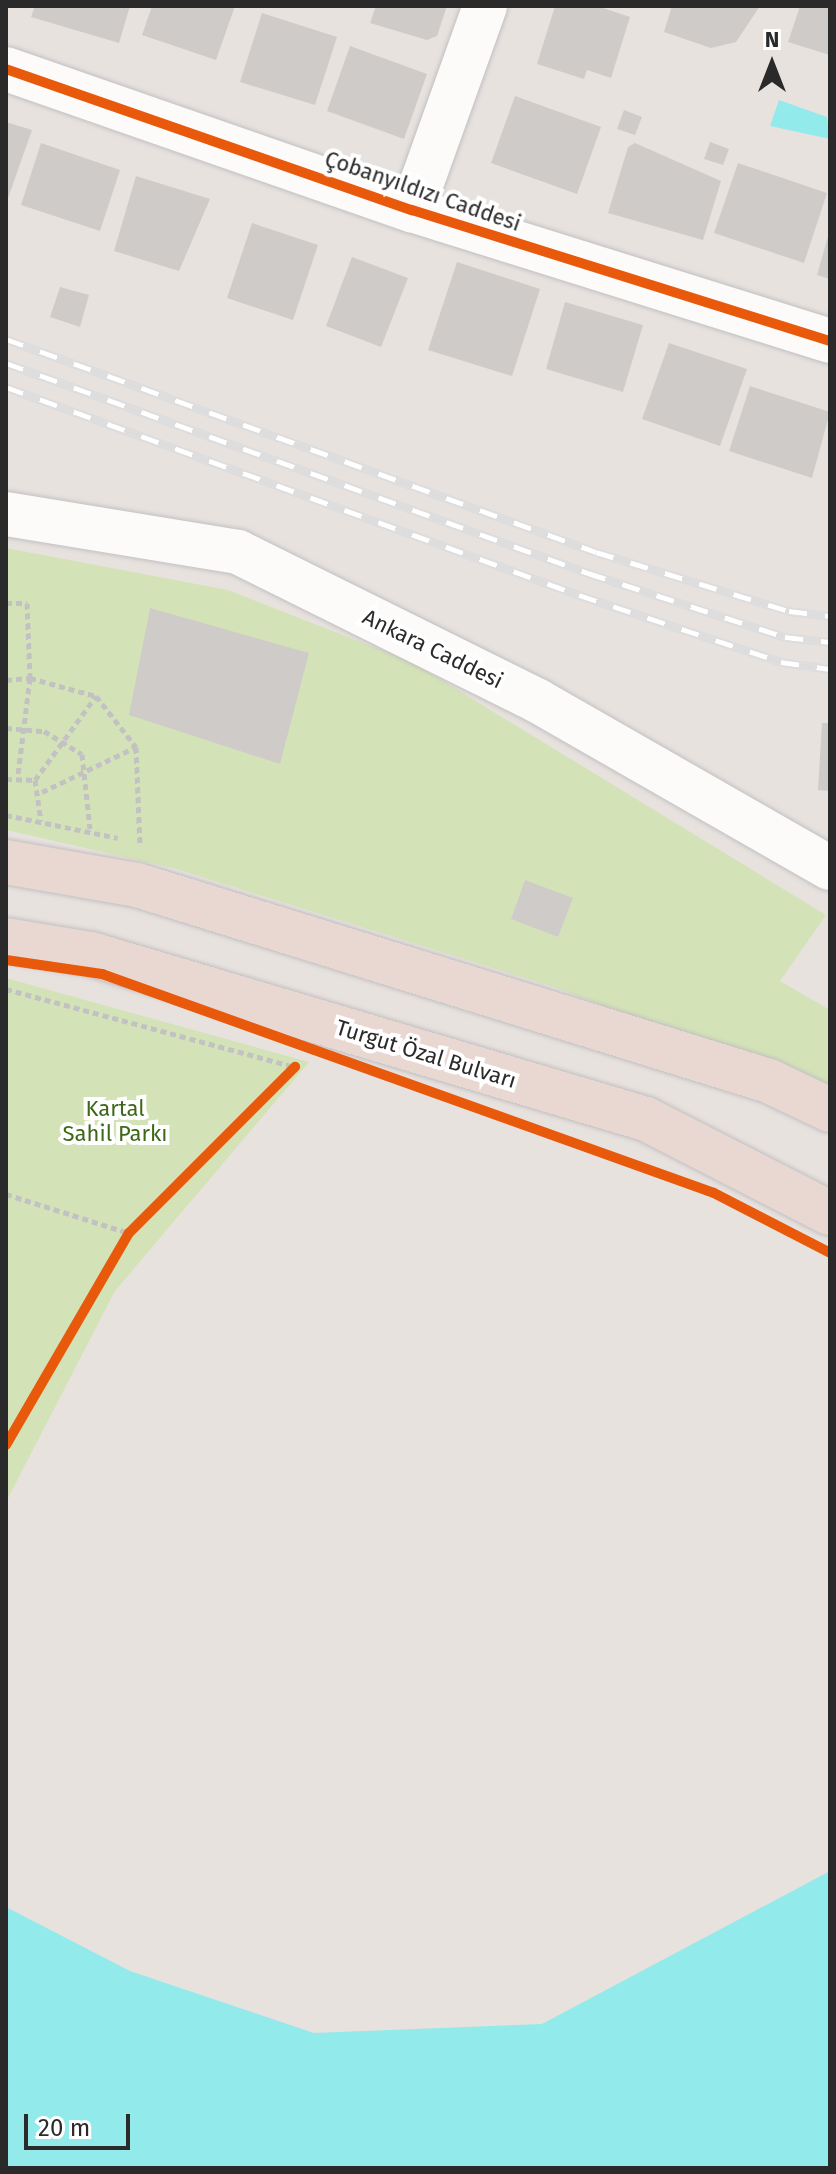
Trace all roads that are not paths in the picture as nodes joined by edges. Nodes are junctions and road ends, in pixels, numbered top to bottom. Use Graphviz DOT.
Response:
graph roads {
  1 [pos="485,6"];
  2 [pos="6,69"];
  3 [pos="412,210"];
  4 [pos="830,341"];
  5 [pos="6,514"];
  6 [pos="6,862"];
  7 [pos="830,868"];
  8 [pos="6,940"];
  9 [pos="830,1110"];
  10 [pos="830,1213"];
  1 -- 3 [label="street"];
  2 -- 3 [label="street, Çobanyıldızı Caddesi"];
  3 -- 4 [label="street, Çobanyıldızı Caddesi"];
  5 -- 7 [label="street, Ankara Caddesi"];
  6 -- 9 [label="highway"];
  8 -- 10 [label="highway, Turgut Özal Bulvarı"];
}
